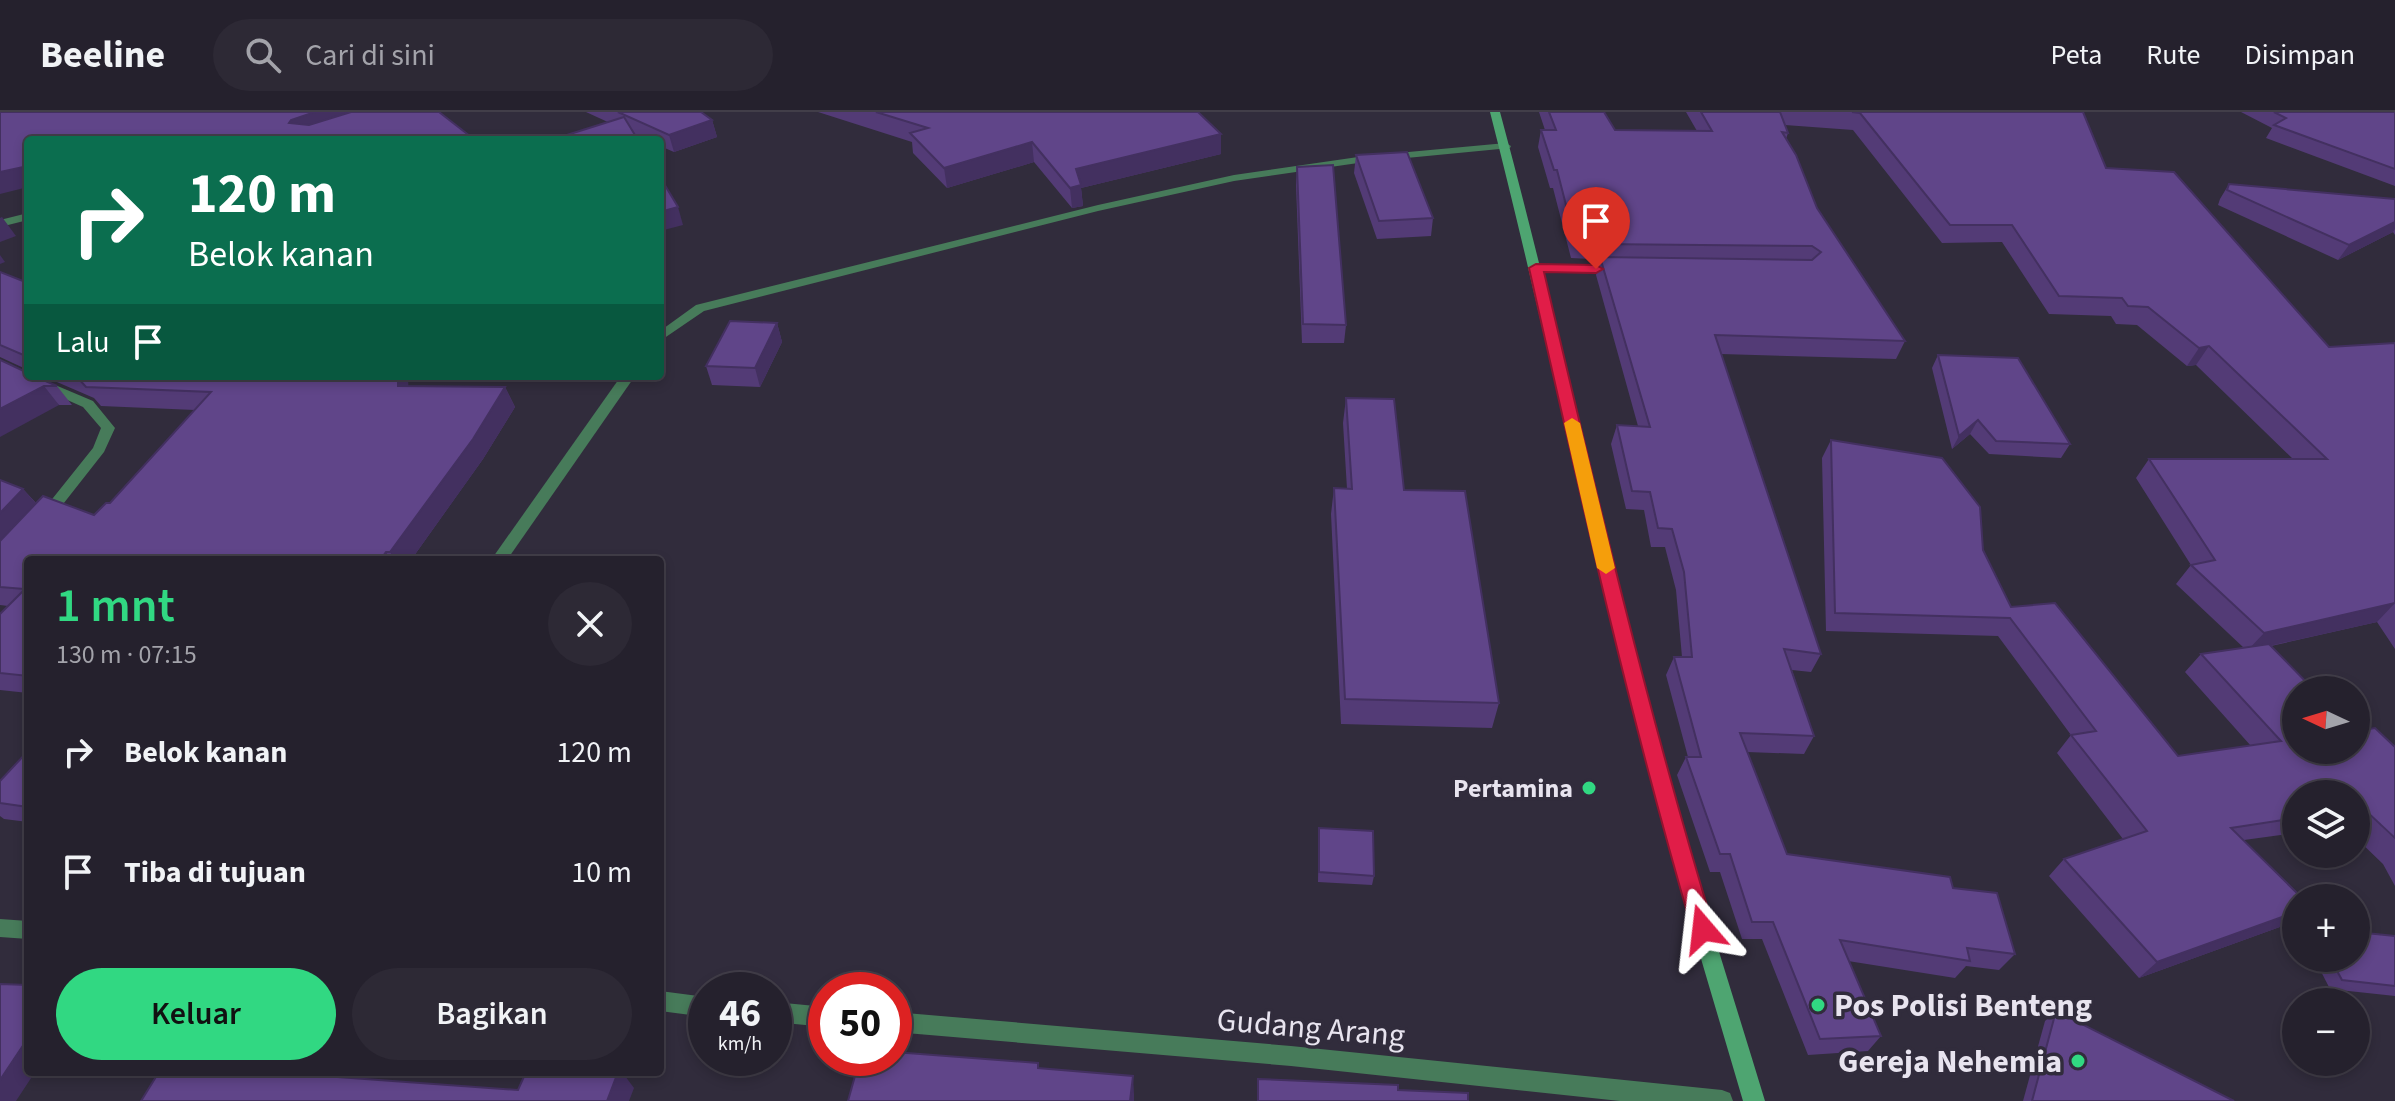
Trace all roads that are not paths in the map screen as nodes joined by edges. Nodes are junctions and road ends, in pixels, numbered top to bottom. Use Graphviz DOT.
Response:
graph roads {
  1 [pos="1495,112"];
  2 [pos="1506,146"];
  3 [pos="24,217"];
  4 [pos="0,224"];
  5 [pos="1536,268"];
  6 [pos="1631,269"];
  7 [pos="664,334"];
  8 [pos="34,380"];
  9 [pos="625,380"];
  10 [pos="37,525"];
  11 [pos="502,556"];
  12 [pos="0,928"];
  13 [pos="24,930"];
  14 [pos="664,1002"];
  15 [pos="688,1005"];
  16 [pos="912,1024"];
  17 [pos="1722,1101"];
  18 [pos="1754,1101"];
  1 -- 2 [label="main road"];
  2 -- 5 [label="main road"];
  2 -- 7 [label="street"];
  3 -- 4 [label="street"];
  5 -- 6 [label="street"];
  5 -- 18 [label="main road"];
  8 -- 10 [label="street"];
  9 -- 11 [label="street"];
  12 -- 13 [label="street"];
  14 -- 15 [label="street"];
  16 -- 17 [label="street, Gudang Arang"];
}
